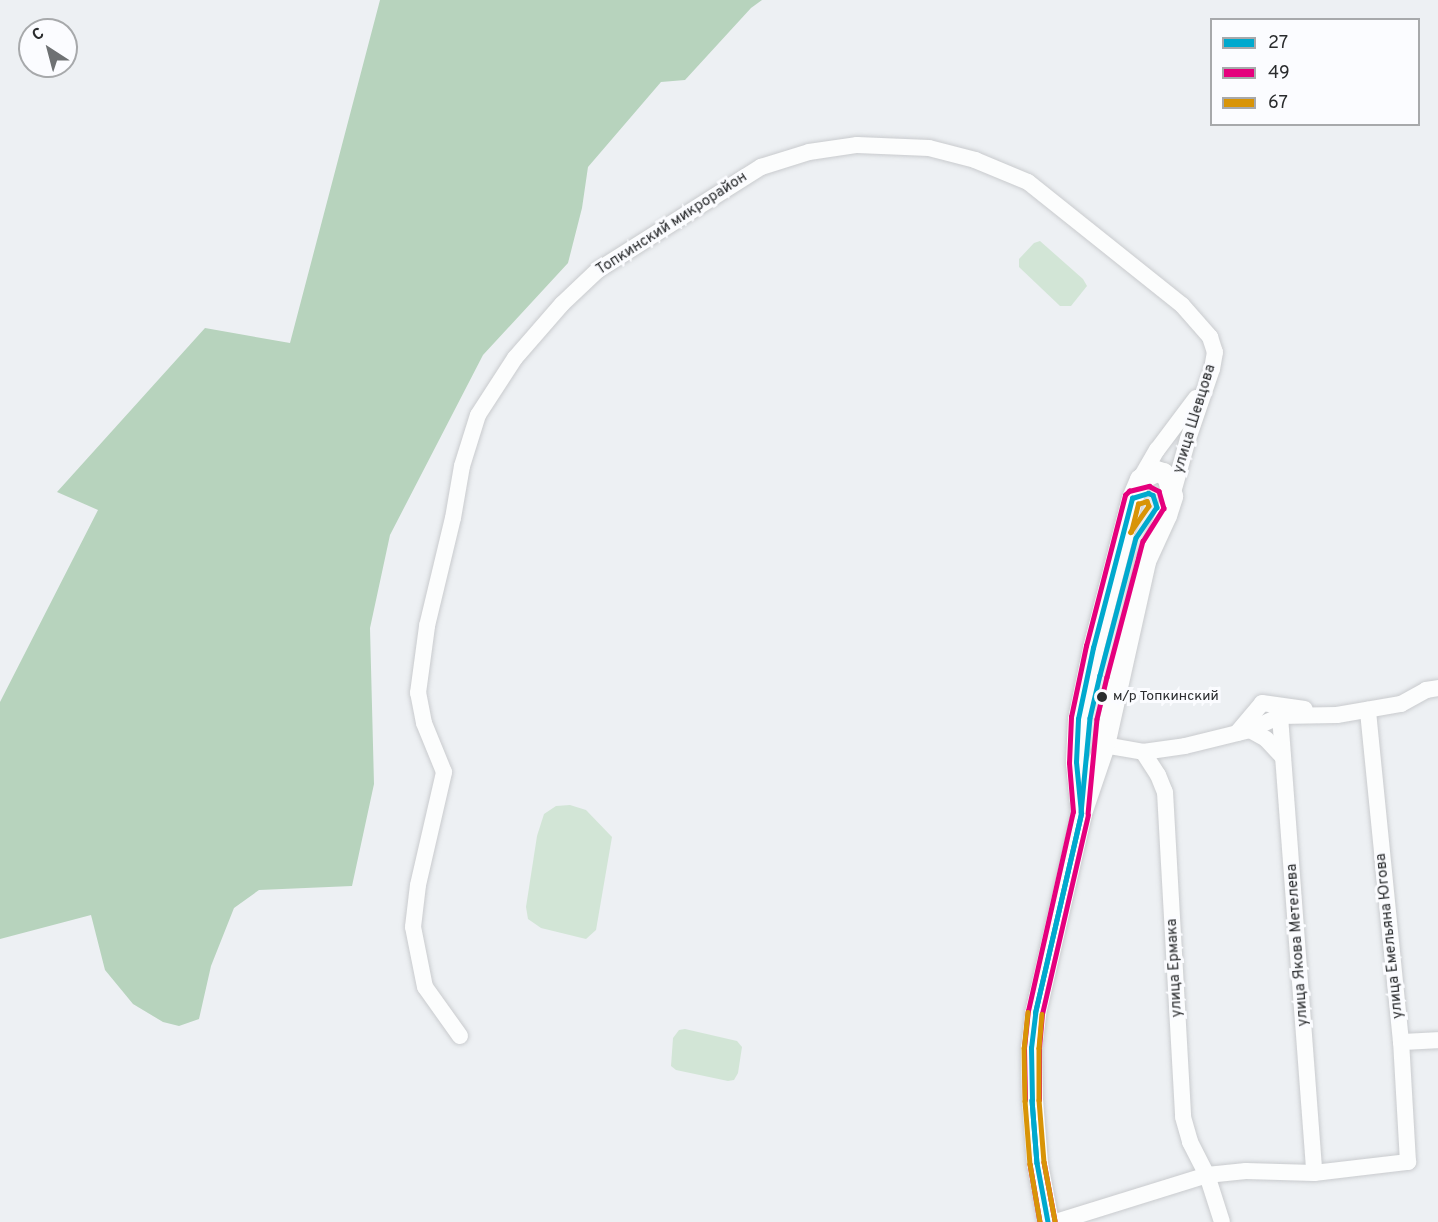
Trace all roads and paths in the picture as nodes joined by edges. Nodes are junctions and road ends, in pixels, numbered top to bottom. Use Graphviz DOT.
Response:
graph roads {
  1 [pos="1215,352"];
  2 [pos="1204,388"];
  3 [pos="1140,479"];
  4 [pos="1172,496"];
  5 [pos="1438,688"];
  6 [pos="1368,710"];
  7 [pos="1337,715"];
  8 [pos="1280,716"];
  9 [pos="1244,732"];
  10 [pos="1104,745"];
  11 [pos="1143,752"];
  12 [pos="1283,757"];
  13 [pos="1081,813"];
  14 [pos="460,1036"];
  15 [pos="1438,1040"];
  16 [pos="1401,1042"];
  17 [pos="1314,1173"];
  18 [pos="1207,1176"];
  19 [pos="1048,1222"];
  20 [pos="1056,1222"];
  21 [pos="1222,1222"];
  1 -- 2 [label="street, улица Шевцова"];
  1 -- 14 [label="street, Топкинский микрорайон"];
  2 -- 3 [label="street"];
  2 -- 4 [label="street, улица Шевцова"];
  3 -- 4 [label="main road"];
  3 -- 13 [label="main road"];
  4 -- 10 [label="main road, улица Шевцова"];
  5 -- 6 [label="street"];
  6 -- 7 [label="street"];
  6 -- 16 [label="street, улица Емельяна Югова"];
  7 -- 8 [label="street"];
  7 -- 9 [label="street"];
  8 -- 9 [label="street"];
  8 -- 12 [label="street, улица Якова Метелева"];
  9 -- 11 [label="street"];
  9 -- 12 [label="street"];
  10 -- 11 [label="street"];
  10 -- 13 [label="main road, улица Шевцова"];
  11 -- 18 [label="street, улица Ермака"];
  12 -- 17 [label="street, улица Якова Метелева"];
  13 -- 19 [label="main road, улица Шевцова"];
  15 -- 16 [label="street"];
  16 -- 17 [label="street, улица Емельяна Югова"];
  17 -- 18 [label="street"];
  18 -- 20 [label="street"];
  18 -- 21 [label="street, улица Ермака"];
}
